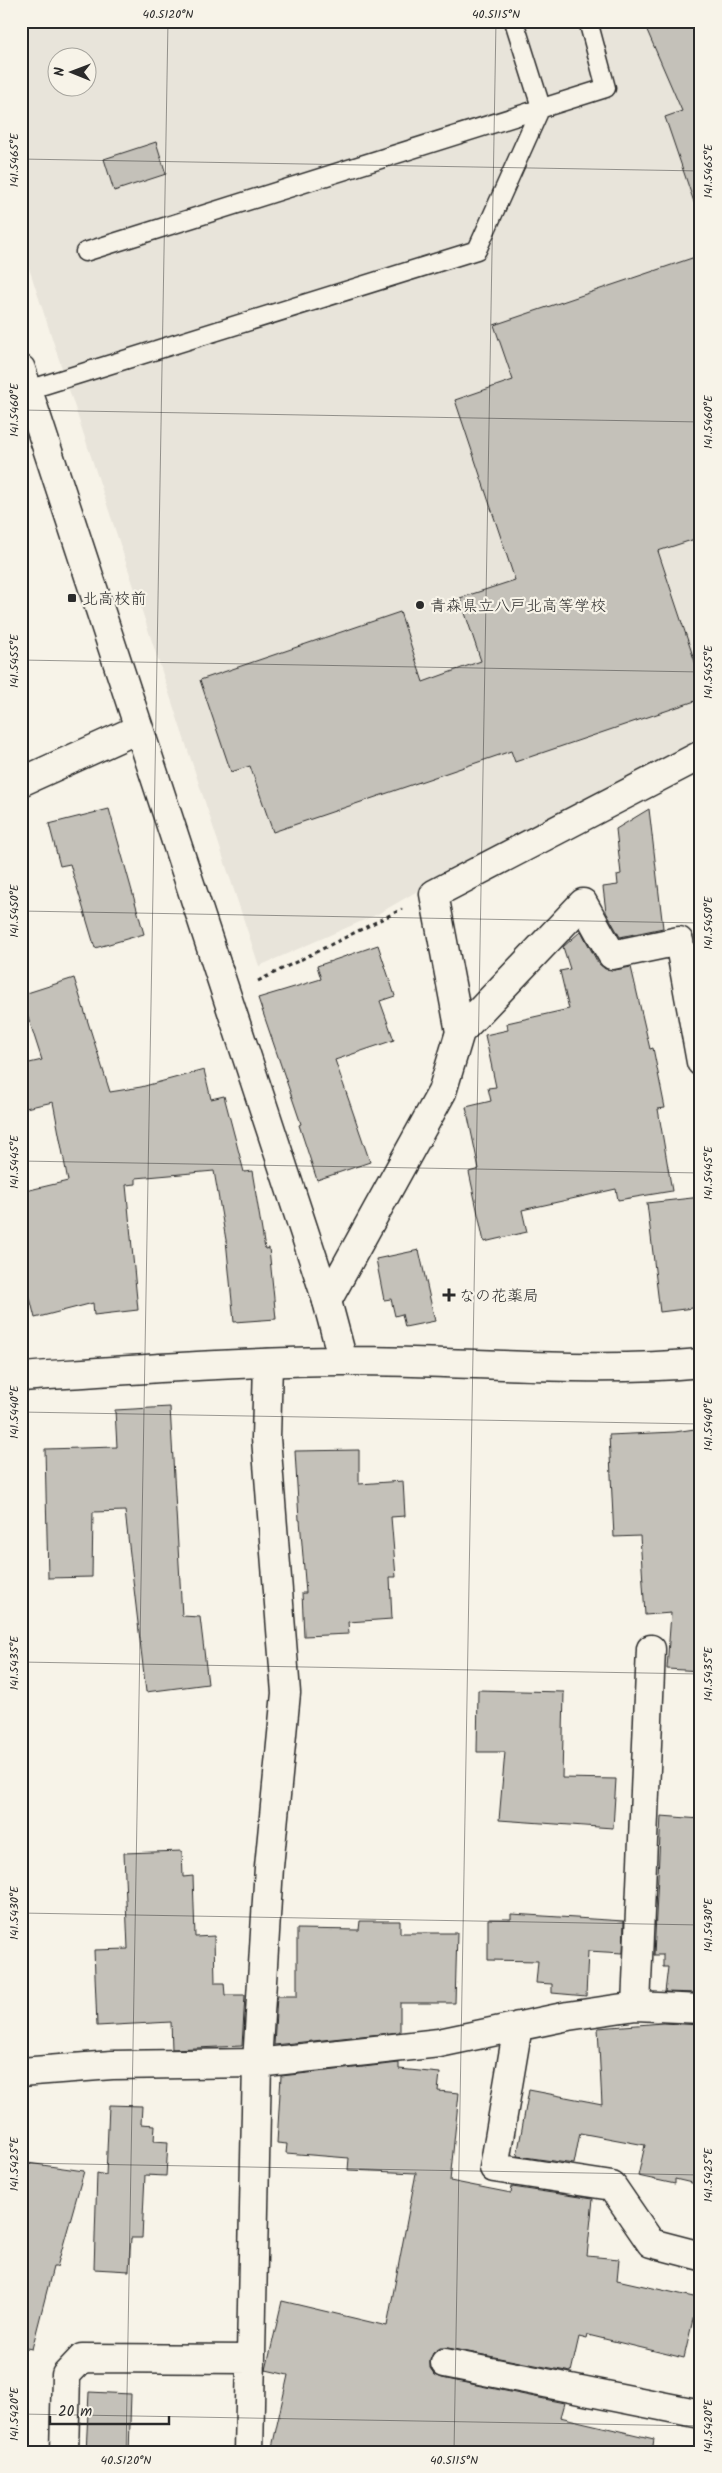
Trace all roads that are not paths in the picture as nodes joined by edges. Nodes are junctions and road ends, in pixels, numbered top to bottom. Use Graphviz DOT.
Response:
graph roads {
  1 [pos="514,21"];
  2 [pos="588,21"];
  3 [pos="541,107"];
  4 [pos="85,252"];
  5 [pos="25,379"];
  6 [pos="138,729"];
  7 [pos="701,755"];
  8 [pos="21,782"];
  9 [pos="460,1032"];
  10 [pos="701,1062"];
  11 [pos="327,1301"];
  12 [pos="343,1361"];
  13 [pos="268,1363"];
  14 [pos="701,1363"];
  15 [pos="22,1375"];
  16 [pos="650,1649"];
  17 [pos="636,2006"];
  18 [pos="701,2009"];
  19 [pos="518,2026"];
  20 [pos="257,2063"];
  21 [pos="21,2072"];
  22 [pos="701,2256"];
  23 [pos="250,2359"];
  24 [pos="445,2363"];
  25 [pos="701,2414"];
  26 [pos="64,2452"];
  27 [pos="249,2452"];
  1 -- 3 [label="lane"];
  2 -- 3 [label="lane"];
  3 -- 4 [label="lane"];
  3 -- 5 [label="lane"];
  5 -- 6 [label="street"];
  6 -- 8 [label="street"];
  6 -- 11 [label="street"];
  7 -- 9 [label="street"];
  9 -- 10 [label="street"];
  9 -- 11 [label="street"];
  11 -- 12 [label="street"];
  12 -- 13 [label="street"];
  12 -- 14 [label="street"];
  13 -- 15 [label="street"];
  13 -- 20 [label="street"];
  16 -- 17 [label="street"];
  17 -- 18 [label="street"];
  17 -- 19 [label="street"];
  19 -- 20 [label="street"];
  19 -- 22 [label="street"];
  20 -- 21 [label="street"];
  20 -- 23 [label="street"];
  23 -- 26 [label="street"];
  23 -- 27 [label="street"];
  24 -- 25 [label="street"];
}
